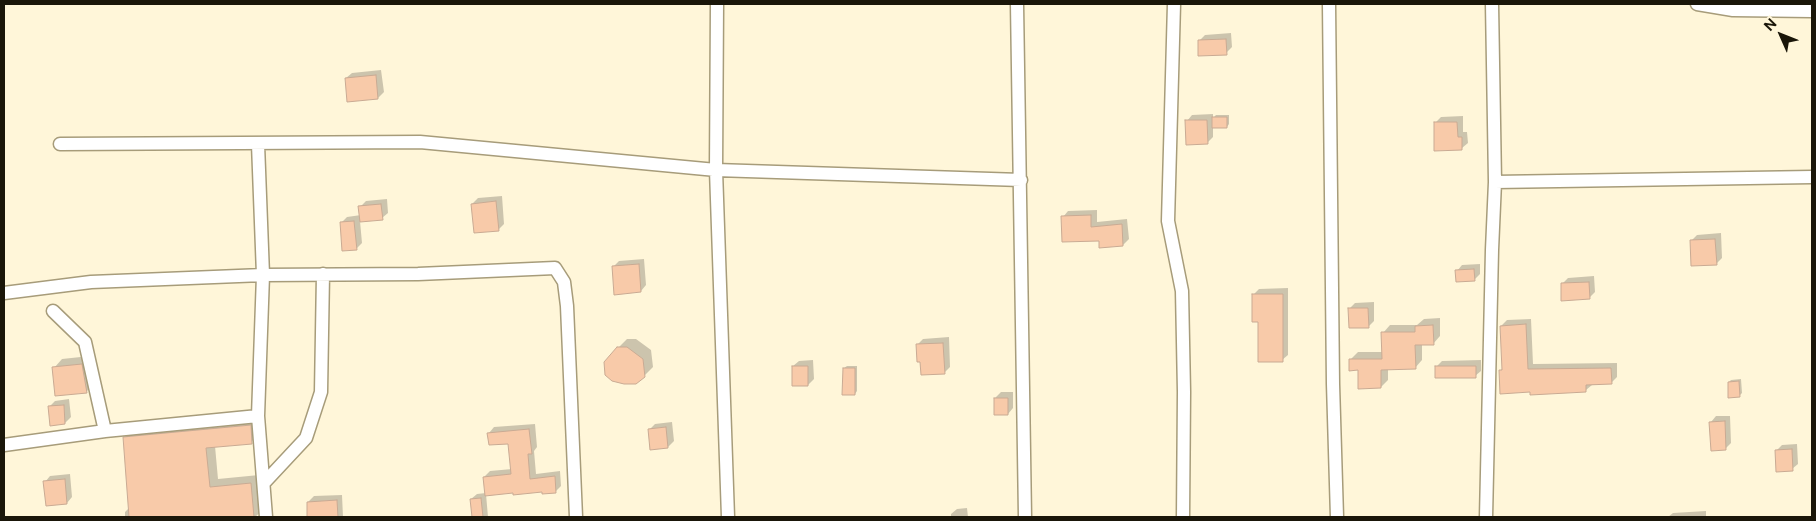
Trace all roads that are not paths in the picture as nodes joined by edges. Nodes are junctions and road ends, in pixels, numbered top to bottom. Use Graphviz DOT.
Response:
graph roads {
  1 [pos="717,4"];
  2 [pos="1017,4"];
  3 [pos="1174,4"];
  4 [pos="1329,4"];
  5 [pos="1492,4"];
  6 [pos="1696,4"];
  7 [pos="1812,11"];
  8 [pos="60,144"];
  9 [pos="258,144"];
  10 [pos="716,170"];
  11 [pos="1812,177"];
  12 [pos="1021,180"];
  13 [pos="1495,182"];
  14 [pos="324,274"];
  15 [pos="263,275"];
  16 [pos="4,293"];
  17 [pos="53,312"];
  18 [pos="258,416"];
  19 [pos="105,431"];
  20 [pos="4,445"];
  21 [pos="264,483"];
  22 [pos="266,517"];
  23 [pos="576,517"];
  24 [pos="728,517"];
  25 [pos="1025,517"];
  26 [pos="1183,517"];
  27 [pos="1337,517"];
  28 [pos="1486,517"];
  1 -- 10 [label="street"];
  2 -- 12 [label="street"];
  3 -- 26 [label="street"];
  4 -- 27 [label="street"];
  5 -- 13 [label="street"];
  6 -- 7 [label="street"];
  8 -- 9 [label="street"];
  9 -- 10 [label="street"];
  9 -- 15 [label="street"];
  10 -- 12 [label="street"];
  10 -- 24 [label="street"];
  11 -- 13 [label="street"];
  12 -- 25 [label="street"];
  13 -- 28 [label="street"];
  14 -- 15 [label="street"];
  14 -- 21 [label="street"];
  14 -- 23 [label="street"];
  15 -- 16 [label="street"];
  15 -- 18 [label="street"];
  17 -- 19 [label="street"];
  18 -- 19 [label="street"];
  18 -- 21 [label="street"];
  19 -- 20 [label="street"];
  21 -- 22 [label="street"];
}
